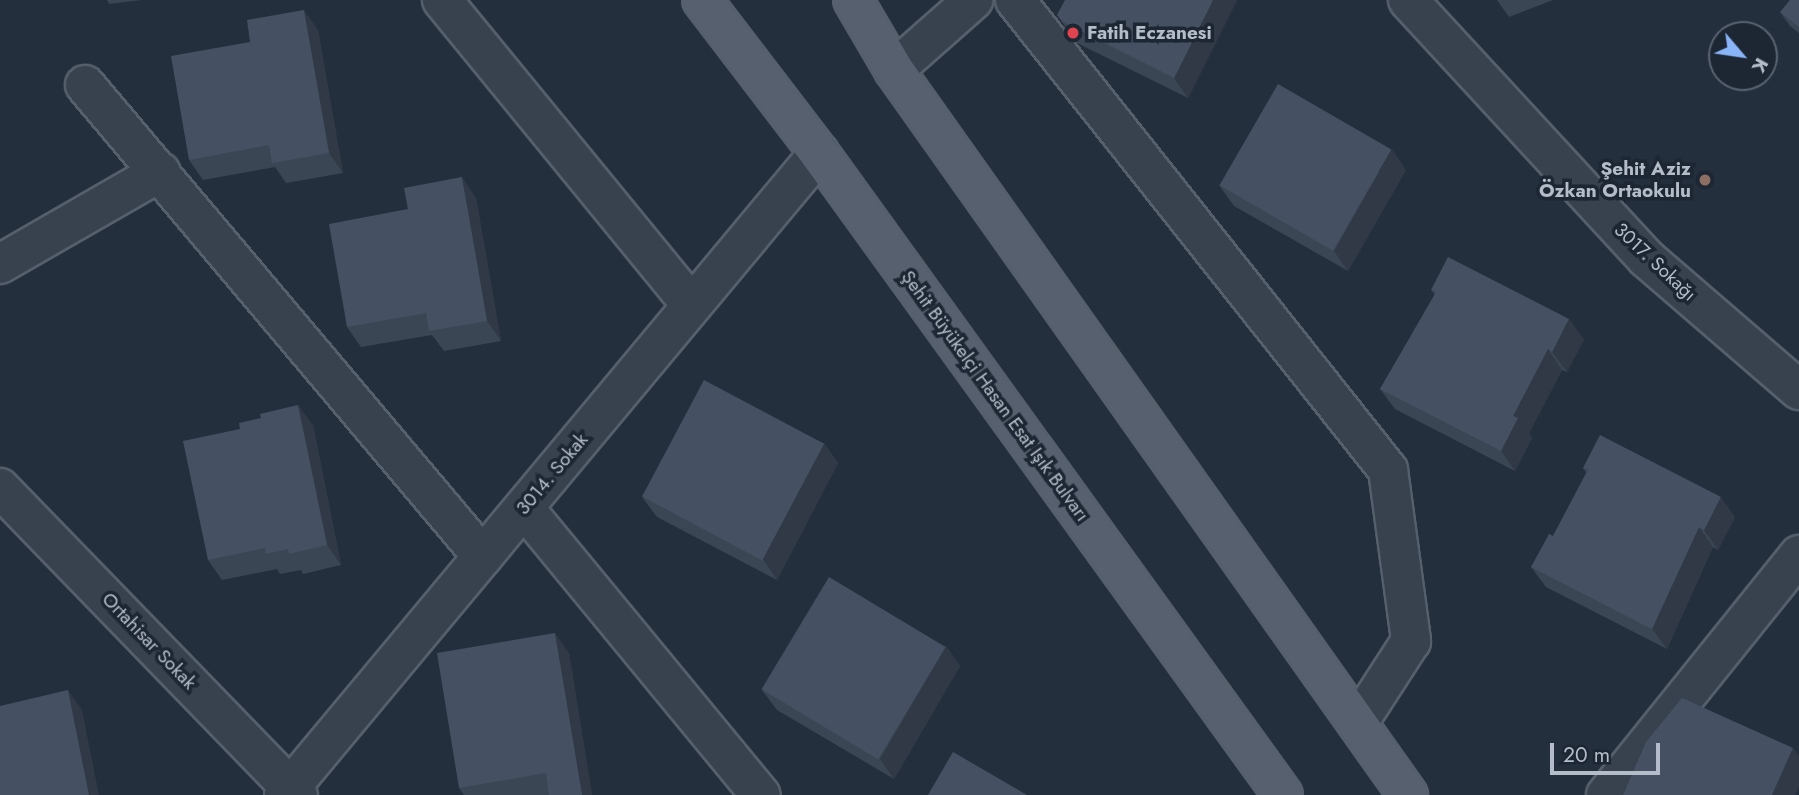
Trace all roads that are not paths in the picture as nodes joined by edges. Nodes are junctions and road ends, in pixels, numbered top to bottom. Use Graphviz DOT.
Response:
graph roads {
  1 [pos="442,0"];
  2 [pos="702,0"];
  3 [pos="853,0"];
  4 [pos="972,0"];
  5 [pos="1015,0"];
  6 [pos="1408,0"];
  7 [pos="894,70"];
  8 [pos="85,85"];
  9 [pos="819,153"];
  10 [pos="160,173"];
  11 [pos="0,264"];
  12 [pos="692,305"];
  13 [pos="1799,390"];
  14 [pos="0,488"];
  15 [pos="524,508"];
  16 [pos="1799,555"];
  17 [pos="483,556"];
  18 [pos="1358,723"];
  19 [pos="291,793"];
  20 [pos="761,795"];
  21 [pos="1283,795"];
  22 [pos="1408,795"];
  23 [pos="1605,795"];
  1 -- 12 [label="street"];
  2 -- 9 [label="main road, Şehit Büyükelçi Hasan Esat Işık Bulvarı"];
  3 -- 7 [label="main road"];
  4 -- 7 [label="street"];
  5 -- 18 [label="street"];
  6 -- 13 [label="street, 3017. Sokağı"];
  7 -- 18 [label="main road"];
  8 -- 10 [label="street"];
  9 -- 12 [label="street, 3014. Sokak"];
  9 -- 21 [label="main road, Şehit Büyükelçi Hasan Esat Işık Bulvarı"];
  10 -- 11 [label="street"];
  10 -- 17 [label="street"];
  12 -- 15 [label="street, 3014. Sokak"];
  14 -- 19 [label="street, Ortahisar Sokak"];
  15 -- 17 [label="street, 3014. Sokak"];
  15 -- 20 [label="street"];
  16 -- 23 [label="street"];
  17 -- 19 [label="street, 3014. Sokak"];
  18 -- 22 [label="main road"];
}
